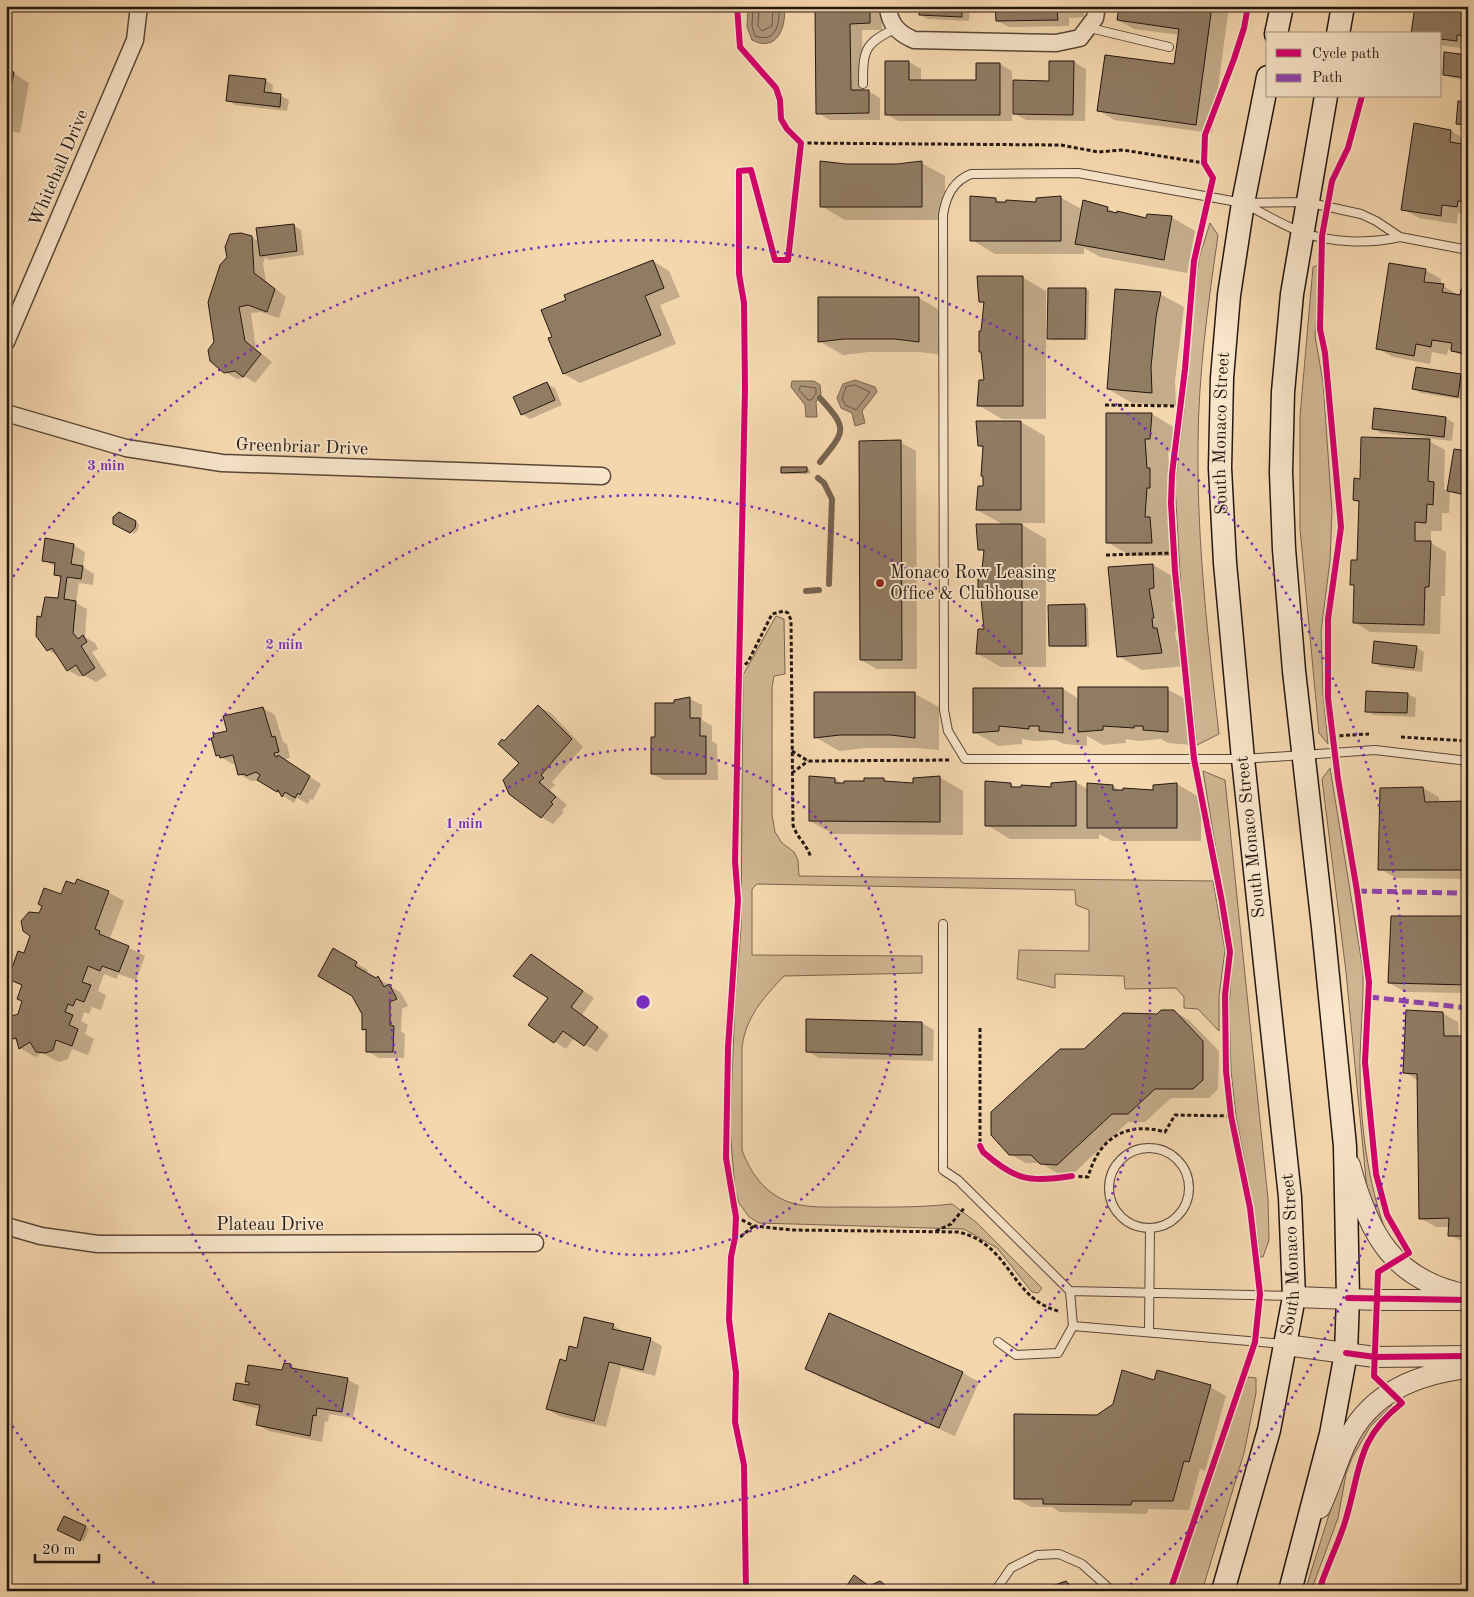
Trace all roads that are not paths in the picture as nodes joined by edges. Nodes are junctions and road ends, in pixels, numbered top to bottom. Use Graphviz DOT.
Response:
graph roads {
  1 [pos="139,6"];
  2 [pos="888,6"];
  3 [pos="1097,6"];
  4 [pos="1282,6"];
  5 [pos="1343,6"];
  6 [pos="1090,28"];
  7 [pos="895,29"];
  8 [pos="1276,32"];
  9 [pos="1338,32"];
  10 [pos="1169,47"];
  11 [pos="863,84"];
  12 [pos="1266,87"];
  13 [pos="1326,98"];
  14 [pos="1306,202"];
  15 [pos="1243,204"];
  16 [pos="1301,232"];
  17 [pos="1400,237"];
  18 [pos="1468,250"];
  19 [pos="6,342"];
  20 [pos="6,413"];
  21 [pos="602,476"];
  22 [pos="1302,754"];
  23 [pos="1242,759"];
  24 [pos="1468,761"];
  25 [pos="943,924"];
  26 [pos="1345,1146"];
  27 [pos="6,1226"];
  28 [pos="1150,1228"];
  29 [pos="536,1243"];
  30 [pos="1070,1290"];
  31 [pos="1150,1292"];
  32 [pos="1468,1295"];
  33 [pos="1294,1296"];
  34 [pos="1348,1298"];
  35 [pos="1468,1300"];
  36 [pos="1073,1326"];
  37 [pos="1149,1331"];
  38 [pos="998,1342"];
  39 [pos="1286,1345"];
  40 [pos="1346,1353"];
  41 [pos="1468,1356"];
  42 [pos="1468,1368"];
  43 [pos="1303,1543"];
  44 [pos="995,1591"];
  45 [pos="1112,1591"];
  46 [pos="1223,1591"];
  47 [pos="1290,1591"];
  1 -- 19 [label="street, Whitehall Drive"];
  2 -- 7 [label="street"];
  3 -- 6 [label="street"];
  4 -- 8 [label="main road"];
  5 -- 9 [label="main road"];
  6 -- 7 [label="street"];
  6 -- 10 [label="lane"];
  7 -- 11 [label="lane"];
  12 -- 15 [label="main road, South Monaco Street"];
  13 -- 14 [label="main road"];
  14 -- 15 [label="lane"];
  14 -- 16 [label="main road"];
  14 -- 17 [label="lane"];
  15 -- 16 [label="lane"];
  15 -- 23 [label="main road, South Monaco Street"];
  15 -- 23 [label="lane"];
  16 -- 17 [label="lane"];
  16 -- 22 [label="main road"];
  17 -- 18 [label="lane"];
  20 -- 21 [label="street, Greenbriar Drive"];
  22 -- 23 [label="lane"];
  22 -- 24 [label="lane"];
  22 -- 26 [label="main road"];
  23 -- 33 [label="main road, South Monaco Street"];
  25 -- 30 [label="lane"];
  26 -- 32 [label="street"];
  26 -- 34 [label="main road"];
  27 -- 29 [label="street, Plateau Drive"];
  28 -- 28 [label="lane"];
  28 -- 31 [label="lane"];
  30 -- 31 [label="lane"];
  30 -- 36 [label="lane"];
  31 -- 33 [label="lane"];
  31 -- 37 [label="lane"];
  33 -- 34 [label="street"];
  33 -- 39 [label="main road, South Monaco Street"];
  34 -- 35 [label="street"];
  34 -- 40 [label="main road"];
  36 -- 37 [label="lane"];
  36 -- 38 [label="lane"];
  37 -- 39 [label="lane"];
  39 -- 40 [label="street"];
  39 -- 46 [label="main road, South Monaco Street"];
  40 -- 41 [label="street"];
  40 -- 43 [label="main road"];
  42 -- 43 [label="street"];
  43 -- 47 [label="main road"];
  44 -- 45 [label="lane"];
}
